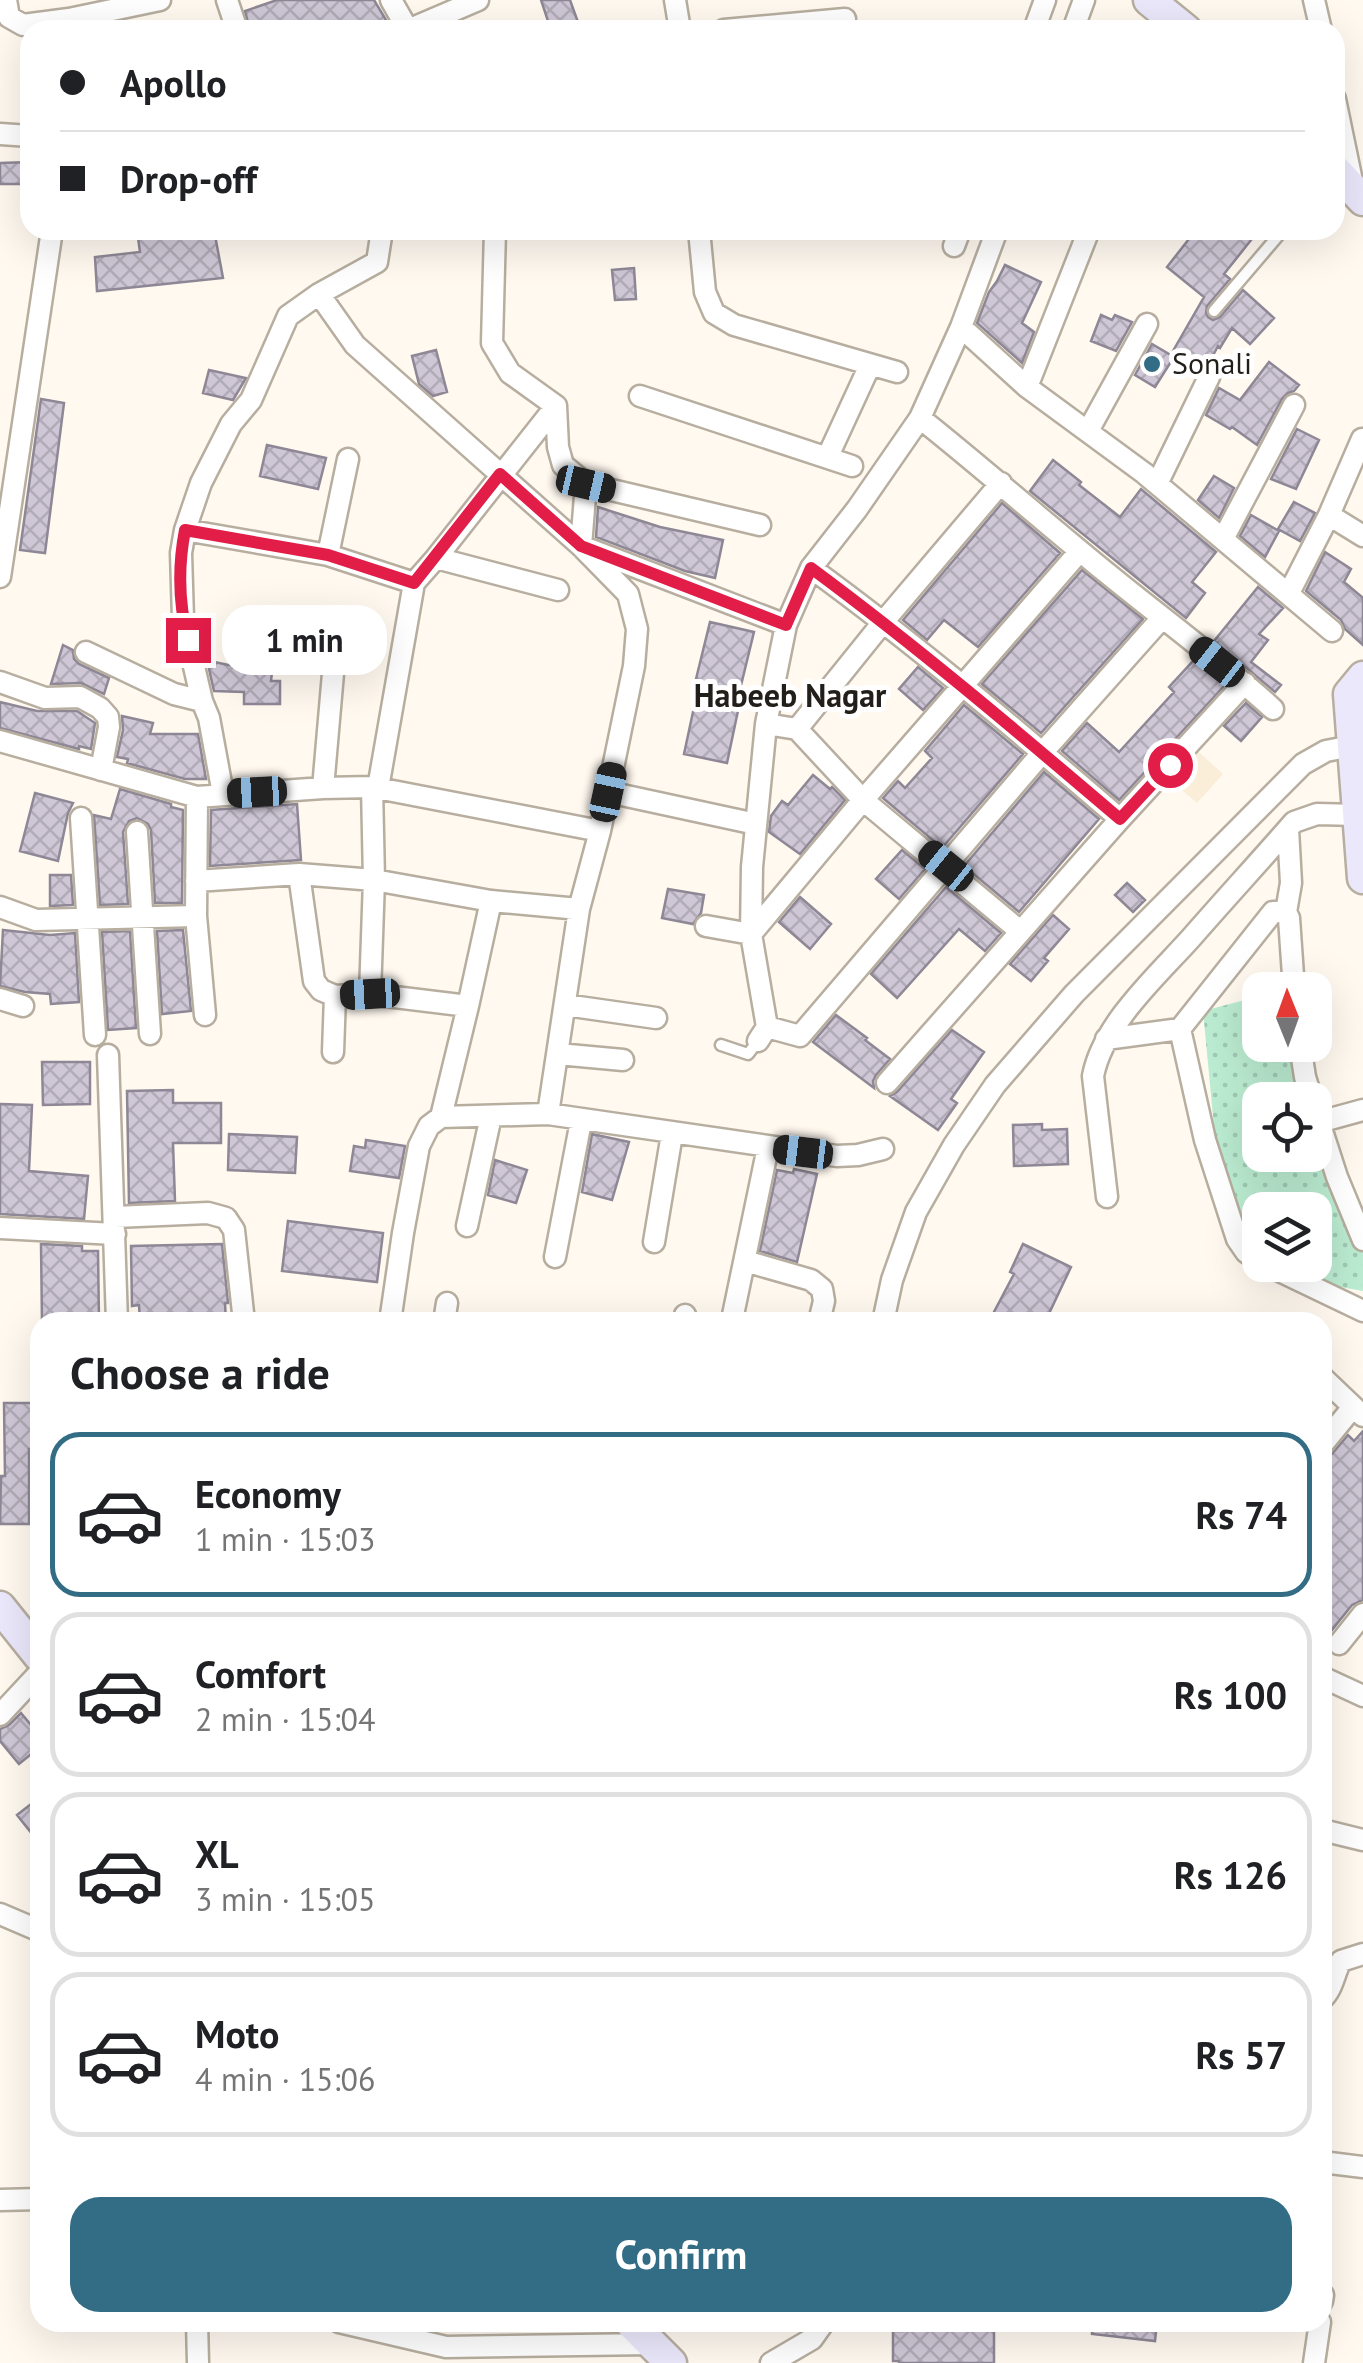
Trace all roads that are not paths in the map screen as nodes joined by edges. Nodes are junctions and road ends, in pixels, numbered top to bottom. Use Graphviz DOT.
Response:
graph roads {
  1 [pos="6,0"];
  2 [pos="160,0"];
  3 [pos="478,0"];
  4 [pos="1149,0"];
  5 [pos="845,19"];
  6 [pos="84,20"];
  7 [pos="431,20"];
  8 [pos="834,20"];
  9 [pos="1174,20"];
  10 [pos="20,23"];
  11 [pos="1345,157"];
  12 [pos="1350,186"];
  13 [pos="50,240"];
  14 [pos="380,240"];
  15 [pos="495,240"];
  16 [pos="700,240"];
  17 [pos="993,240"];
  18 [pos="1086,240"];
  19 [pos="1274,240"];
  20 [pos="318,294"];
  21 [pos="1214,311"];
  22 [pos="1147,324"];
  23 [pos="961,326"];
  24 [pos="870,365"];
  25 [pos="896,372"];
  26 [pos="1209,377"];
  27 [pos="1027,387"];
  28 [pos="640,396"];
  29 [pos="1294,405"];
  30 [pos="556,406"];
  31 [pos="920,418"];
  32 [pos="1088,432"];
  33 [pos="1362,439"];
  34 [pos="828,456"];
  35 [pos="348,458"];
  36 [pos="852,466"];
  37 [pos="500,474"];
  38 [pos="7,483"];
  39 [pos="1001,483"];
  40 [pos="586,484"];
  41 [pos="1157,484"];
  42 [pos="1329,515"];
  43 [pos="760,525"];
  44 [pos="185,530"];
  45 [pos="1363,536"];
  46 [pos="1224,539"];
  47 [pos="581,546"];
  48 [pos="1080,551"];
  49 [pos="328,555"];
  50 [pos="436,558"];
  51 [pos="811,568"];
  52 [pos="0,577"];
  53 [pos="414,583"];
  54 [pos="558,590"];
  55 [pos="1289,593"];
  56 [pos="1162,618"];
  57 [pos="884,621"];
  58 [pos="786,625"];
  59 [pos="1332,631"];
  60 [pos="86,652"];
  61 [pos="334,662"];
  62 [pos="1363,676"];
  63 [pos="0,682"];
  64 [pos="1245,684"];
  65 [pos="964,686"];
  66 [pos="202,701"];
  67 [pos="1273,710"];
  68 [pos="766,724"];
  69 [pos="797,729"];
  70 [pos="0,741"];
  71 [pos="1352,746"];
  72 [pos="1042,753"];
  73 [pos="102,770"];
  74 [pos="324,788"];
  75 [pos="375,788"];
  76 [pos="608,792"];
  77 [pos="224,794"];
  78 [pos="198,796"];
  79 [pos="863,800"];
  80 [pos="1358,815"];
  81 [pos="81,818"];
  82 [pos="1120,819"];
  83 [pos="756,824"];
  84 [pos="1288,829"];
  85 [pos="600,831"];
  86 [pos="136,832"];
  87 [pos="946,866"];
  88 [pos="299,874"];
  89 [pos="1363,878"];
  90 [pos="374,880"];
  91 [pos="196,881"];
  92 [pos="491,901"];
  93 [pos="0,907"];
  94 [pos="579,909"];
  95 [pos="1286,912"];
  96 [pos="196,916"];
  97 [pos="142,917"];
  98 [pos="87,919"];
  99 [pos="706,926"];
  100 [pos="1020,931"];
  101 [pos="751,934"];
  102 [pos="1293,972"];
  103 [pos="370,994"];
  104 [pos="335,996"];
  105 [pos="0,999"];
  106 [pos="565,1005"];
  107 [pos="24,1006"];
  108 [pos="468,1006"];
  109 [pos="205,1015"];
  110 [pos="656,1018"];
  111 [pos="1180,1028"];
  112 [pos="95,1034"];
  113 [pos="150,1034"];
  114 [pos="763,1034"];
  115 [pos="1106,1040"];
  116 [pos="721,1045"];
  117 [pos="334,1052"];
  118 [pos="558,1054"];
  119 [pos="108,1055"];
  120 [pos="623,1060"];
  121 [pos="887,1083"];
  122 [pos="1363,1110"];
  123 [pos="1332,1113"];
  124 [pos="548,1114"];
  125 [pos="491,1116"];
  126 [pos="442,1117"];
  127 [pos="581,1120"];
  128 [pos="672,1134"];
  129 [pos="768,1148"];
  130 [pos="883,1149"];
  131 [pos="1332,1162"];
  132 [pos="1107,1197"];
  133 [pos="115,1226"];
  134 [pos="467,1226"];
  135 [pos="0,1228"];
  136 [pos="1363,1240"];
  137 [pos="654,1242"];
  138 [pos="1242,1246"];
  139 [pos="554,1257"];
  140 [pos="745,1261"];
  141 [pos="1302,1282"];
  142 [pos="1363,1311"];
  143 [pos="117,1312"];
  144 [pos="243,1312"];
  145 [pos="391,1312"];
  146 [pos="734,1312"];
  147 [pos="821,1312"];
  148 [pos="885,1312"];
  149 [pos="1332,1386"];
  150 [pos="1358,1411"];
  151 [pos="1332,1436"];
  152 [pos="0,1607"];
  153 [pos="1363,1614"];
  154 [pos="30,1644"];
  155 [pos="1339,1644"];
  156 [pos="1332,1682"];
  157 [pos="30,1683"];
  158 [pos="1363,1696"];
  159 [pos="0,1715"];
  160 [pos="1332,1832"];
  161 [pos="1363,1840"];
  162 [pos="0,1914"];
  163 [pos="30,1927"];
  164 [pos="1363,1954"];
  165 [pos="1332,1981"];
  166 [pos="1332,2163"];
  167 [pos="1363,2166"];
  168 [pos="30,2199"];
  169 [pos="0,2200"];
  170 [pos="197,2332"];
  171 [pos="372,2332"];
  172 [pos="817,2332"];
  173 [pos="1319,2332"];
  174 [pos="651,2343"];
  175 [pos="447,2355"];
  176 [pos="198,2363"];
  177 [pos="771,2363"];
  178 [pos="1314,2363"];
  1 -- 10 [label="street"];
  2 -- 6 [label="street"];
  3 -- 7 [label="street"];
  4 -- 9 [label="street"];
  5 -- 8 [label="street"];
  11 -- 12 [label="street"];
  13 -- 38 [label="street"];
  14 -- 20 [label="street"];
  15 -- 30 [label="street"];
  16 -- 24 [label="street"];
  17 -- 23 [label="street"];
  18 -- 27 [label="street"];
  19 -- 21 [label="lane"];
  20 -- 37 [label="street"];
  20 -- 44 [label="street"];
  22 -- 32 [label="street"];
  23 -- 27 [label="street"];
  23 -- 31 [label="street"];
  24 -- 25 [label="street"];
  24 -- 34 [label="street"];
  26 -- 41 [label="street"];
  27 -- 32 [label="street"];
  28 -- 34 [label="street"];
  29 -- 46 [label="street"];
  30 -- 37 [label="street"];
  30 -- 40 [label="street"];
  31 -- 39 [label="street"];
  31 -- 51 [label="street"];
  32 -- 41 [label="street"];
  33 -- 42 [label="street"];
  34 -- 36 [label="street"];
  35 -- 49 [label="street"];
  37 -- 47 [label="street"];
  37 -- 50 [label="street"];
  38 -- 52 [label="street"];
  39 -- 48 [label="street"];
  39 -- 57 [label="street"];
  40 -- 43 [label="street"];
  40 -- 47 [label="street"];
  41 -- 46 [label="street"];
  42 -- 45 [label="street"];
  42 -- 55 [label="street"];
  44 -- 49 [label="street"];
  44 -- 66 [label="street"];
  46 -- 55 [label="street"];
  47 -- 58 [label="street"];
  47 -- 76 [label="street"];
  48 -- 56 [label="street"];
  48 -- 65 [label="street"];
  49 -- 53 [label="street"];
  50 -- 53 [label="street"];
  50 -- 54 [label="street"];
  51 -- 57 [label="street"];
  51 -- 58 [label="street"];
  53 -- 75 [label="street"];
  55 -- 59 [label="street"];
  56 -- 64 [label="street"];
  56 -- 72 [label="street"];
  57 -- 65 [label="street"];
  57 -- 69 [label="street"];
  58 -- 68 [label="street"];
  60 -- 66 [label="street"];
  61 -- 74 [label="street"];
  62 -- 71 [label="street"];
  63 -- 73 [label="street"];
  64 -- 67 [label="street"];
  64 -- 82 [label="street"];
  65 -- 72 [label="street"];
  65 -- 79 [label="street"];
  66 -- 77 [label="street"];
  68 -- 69 [label="street"];
  68 -- 83 [label="street"];
  69 -- 79 [label="street"];
  70 -- 73 [label="street"];
  71 -- 80 [label="street"];
  71 -- 148 [label="street"];
  72 -- 82 [label="street"];
  72 -- 87 [label="street"];
  73 -- 78 [label="street"];
  74 -- 75 [label="street"];
  74 -- 77 [label="street"];
  75 -- 85 [label="street"];
  75 -- 90 [label="street"];
  76 -- 83 [label="street"];
  76 -- 85 [label="street"];
  77 -- 78 [label="street"];
  78 -- 91 [label="street"];
  79 -- 87 [label="street"];
  79 -- 101 [label="street"];
  80 -- 84 [label="street"];
  80 -- 89 [label="street"];
  81 -- 98 [label="street"];
  82 -- 100 [label="street"];
  83 -- 101 [label="street"];
  84 -- 95 [label="street"];
  84 -- 115 [label="street"];
  85 -- 94 [label="street"];
  86 -- 97 [label="street"];
  87 -- 100 [label="street"];
  87 -- 114 [label="street"];
  88 -- 90 [label="street"];
  88 -- 91 [label="street"];
  88 -- 104 [label="street"];
  90 -- 92 [label="street"];
  90 -- 103 [label="street"];
  91 -- 96 [label="street"];
  92 -- 94 [label="street"];
  92 -- 108 [label="street"];
  93 -- 98 [label="street"];
  94 -- 106 [label="street"];
  95 -- 102 [label="street"];
  95 -- 111 [label="street"];
  96 -- 97 [label="street"];
  96 -- 109 [label="street"];
  97 -- 98 [label="street"];
  97 -- 113 [label="street"];
  98 -- 112 [label="street"];
  99 -- 101 [label="street"];
  100 -- 121 [label="street"];
  101 -- 114 [label="street"];
  103 -- 104 [label="street"];
  103 -- 108 [label="street"];
  104 -- 117 [label="street"];
  105 -- 107 [label="street"];
  106 -- 110 [label="street"];
  106 -- 118 [label="street"];
  108 -- 126 [label="street"];
  111 -- 115 [label="street"];
  111 -- 138 [label="street"];
  114 -- 116 [label="lane"];
  115 -- 132 [label="street"];
  118 -- 120 [label="street"];
  118 -- 124 [label="street"];
  119 -- 133 [label="street"];
  122 -- 123 [label="street"];
  124 -- 125 [label="street"];
  124 -- 127 [label="street"];
  125 -- 126 [label="street"];
  125 -- 134 [label="street"];
  126 -- 145 [label="street"];
  127 -- 128 [label="street"];
  127 -- 139 [label="street"];
  128 -- 129 [label="street"];
  128 -- 137 [label="street"];
  129 -- 130 [label="street"];
  129 -- 140 [label="street"];
  131 -- 136 [label="street"];
  133 -- 135 [label="street"];
  133 -- 143 [label="street"];
  133 -- 144 [label="street"];
  140 -- 146 [label="street"];
  140 -- 147 [label="street"];
  141 -- 142 [label="street"];
  149 -- 150 [label="street"];
  150 -- 151 [label="street"];
  152 -- 154 [label="street"];
  153 -- 155 [label="street"];
  156 -- 158 [label="street"];
  157 -- 159 [label="street"];
  160 -- 161 [label="street"];
  162 -- 163 [label="street"];
  164 -- 165 [label="street"];
  166 -- 167 [label="street"];
  168 -- 169 [label="street"];
  170 -- 176 [label="street"];
  171 -- 175 [label="street"];
  172 -- 177 [label="street"];
  173 -- 178 [label="street"];
  174 -- 175 [label="street"];
}
